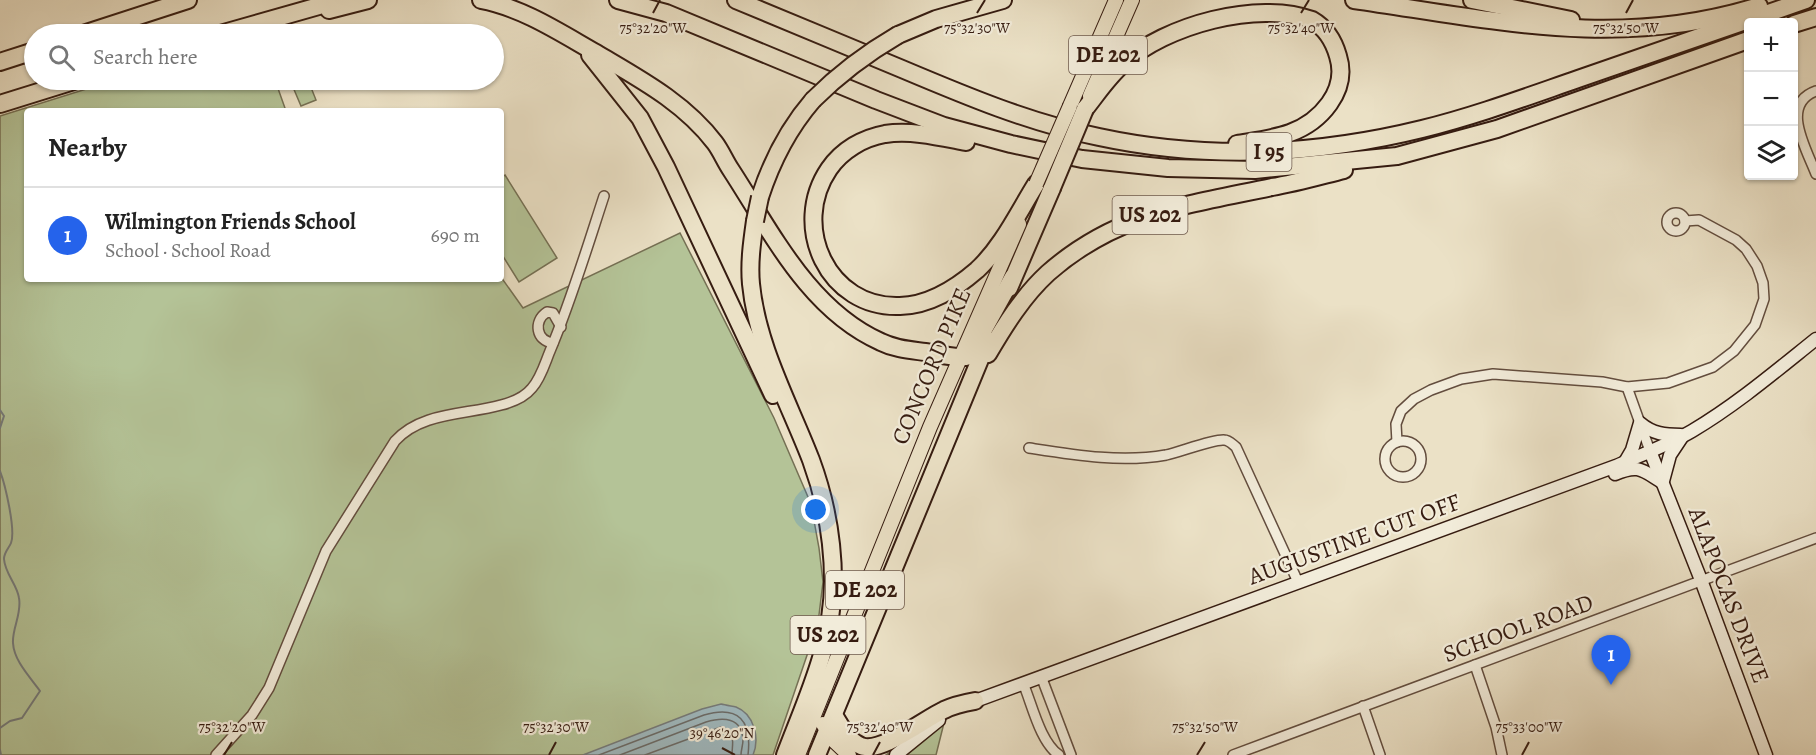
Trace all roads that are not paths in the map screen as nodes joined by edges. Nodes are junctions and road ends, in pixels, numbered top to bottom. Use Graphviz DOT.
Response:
graph roads {
  1 [pos="188,0"];
  2 [pos="340,0"];
  3 [pos="368,0"];
  4 [pos="481,0"];
  5 [pos="618,0"];
  6 [pos="736,0"];
  7 [pos="1003,0"];
  8 [pos="1116,0"];
  9 [pos="1354,0"];
  10 [pos="1472,0"];
  11 [pos="1777,0"];
  12 [pos="1806,0"];
  13 [pos="1129,4"];
  14 [pos="1816,17"];
  15 [pos="1798,23"];
  16 [pos="114,24"];
  17 [pos="256,24"];
  18 [pos="262,24"];
  19 [pos="1676,25"];
  20 [pos="1744,42"];
  21 [pos="582,45"];
  22 [pos="24,54"];
  23 [pos="0,62"];
  24 [pos="45,90"];
  25 [pos="1816,91"];
  26 [pos="0,104"];
  27 [pos="1077,107"];
  28 [pos="1099,137"];
  29 [pos="1397,156"];
  30 [pos="1138,165"];
  31 [pos="1816,174"];
  32 [pos="1044,186"];
  33 [pos="604,196"];
  34 [pos="1685,221"];
  35 [pos="1013,277"];
  36 [pos="561,327"];
  37 [pos="1816,339"];
  38 [pos="553,344"];
  39 [pos="961,357"];
  40 [pos="970,383"];
  41 [pos="1627,387"];
  42 [pos="1640,423"];
  43 [pos="1686,434"];
  44 [pos="1397,442"];
  45 [pos="1029,448"];
  46 [pos="1650,451"];
  47 [pos="1625,462"];
  48 [pos="1601,471"];
  49 [pos="1663,482"];
  50 [pos="824,508"];
  51 [pos="1816,538"];
  52 [pos="1701,580"];
  53 [pos="1298,582"];
  54 [pos="1475,665"];
  55 [pos="1041,676"];
  56 [pos="1023,683"];
  57 [pos="975,701"];
  58 [pos="819,705"];
  59 [pos="1363,706"];
  60 [pos="834,715"];
  61 [pos="827,732"];
  62 [pos="216,755"];
  63 [pos="785,755"];
  64 [pos="798,755"];
  65 [pos="817,755"];
  66 [pos="849,755"];
  67 [pos="896,755"];
  68 [pos="1059,755"];
  69 [pos="1071,755"];
  70 [pos="1234,755"];
  71 [pos="1380,755"];
  72 [pos="1502,755"];
  73 [pos="1766,755"];
  1 -- 16 [label="highway"];
  2 -- 17 [label="highway"];
  3 -- 18 [label="highway"];
  4 -- 21 [label="highway"];
  5 -- 30 [label="highway, I 95"];
  6 -- 28 [label="highway, I 95"];
  7 -- 50 [label="highway, US 202, bridge"];
  8 -- 27 [label="main road, CONCORD PIKE / DE 202"];
  9 -- 19 [label="highway"];
  10 -- 19 [label="highway"];
  11 -- 19 [label="highway"];
  12 -- 28 [label="highway, I 95"];
  13 -- 27 [label="main road, CONCORD PIKE / DE 202"];
  14 -- 15 [label="highway"];
  20 -- 29 [label="highway, I 95"];
  21 -- 39 [label="highway"];
  21 -- 50 [label="highway"];
  22 -- 23 [label="highway"];
  24 -- 26 [label="highway"];
  25 -- 31 [label="street"];
  27 -- 28 [label="highway"];
  27 -- 32 [label="highway, CONCORD PIKE / DE 202, bridge"];
  29 -- 30 [label="highway, I 95"];
  29 -- 40 [label="highway, US 202"];
  30 -- 32 [label="highway"];
  32 -- 35 [label="highway, CONCORD PIKE / DE 202"];
  32 -- 39 [label="main road, CONCORD PIKE / DE 202"];
  33 -- 36 [label="street"];
  34 -- 41 [label="street"];
  35 -- 39 [label="highway"];
  35 -- 40 [label="highway, CONCORD PIKE / DE 202"];
  36 -- 38 [label="street"];
  36 -- 38 [label="street"];
  37 -- 43 [label="street, AUGUSTINE CUT OFF"];
  38 -- 62 [label="street"];
  39 -- 58 [label="main road, CONCORD PIKE / DE 202"];
  40 -- 60 [label="highway, CONCORD PIKE / US 202"];
  41 -- 42 [label="street"];
  41 -- 44 [label="street"];
  42 -- 43 [label="street"];
  42 -- 46 [label="street"];
  42 -- 47 [label="street"];
  43 -- 46 [label="street, AUGUSTINE CUT OFF"];
  43 -- 49 [label="street"];
  45 -- 53 [label="street"];
  46 -- 47 [label="street, AUGUSTINE CUT OFF"];
  46 -- 49 [label="street, ALAPOCAS DRIVE"];
  47 -- 48 [label="street, AUGUSTINE CUT OFF"];
  48 -- 49 [label="street"];
  48 -- 53 [label="street, AUGUSTINE CUT OFF"];
  49 -- 52 [label="street, ALAPOCAS DRIVE"];
  50 -- 63 [label="highway, US 202"];
  51 -- 52 [label="street, SCHOOL ROAD"];
  52 -- 54 [label="street, SCHOOL ROAD"];
  52 -- 73 [label="street, ALAPOCAS DRIVE"];
  53 -- 55 [label="street, AUGUSTINE CUT OFF"];
  54 -- 59 [label="street, SCHOOL ROAD"];
  54 -- 72 [label="street"];
  55 -- 56 [label="street, AUGUSTINE CUT OFF"];
  55 -- 69 [label="street"];
  56 -- 57 [label="street, AUGUSTINE CUT OFF"];
  56 -- 68 [label="street"];
  57 -- 60 [label="highway"];
  57 -- 67 [label="street, AUGUSTINE CUT OFF"];
  58 -- 61 [label="main road"];
  58 -- 64 [label="main road, CONCORD PIKE / DE 202"];
  59 -- 70 [label="street, SCHOOL ROAD"];
  59 -- 71 [label="street"];
  60 -- 61 [label="highway, CONCORD PIKE / US 202"];
  61 -- 65 [label="highway, CONCORD PIKE / US 202"];
  61 -- 66 [label="main road"];
}
